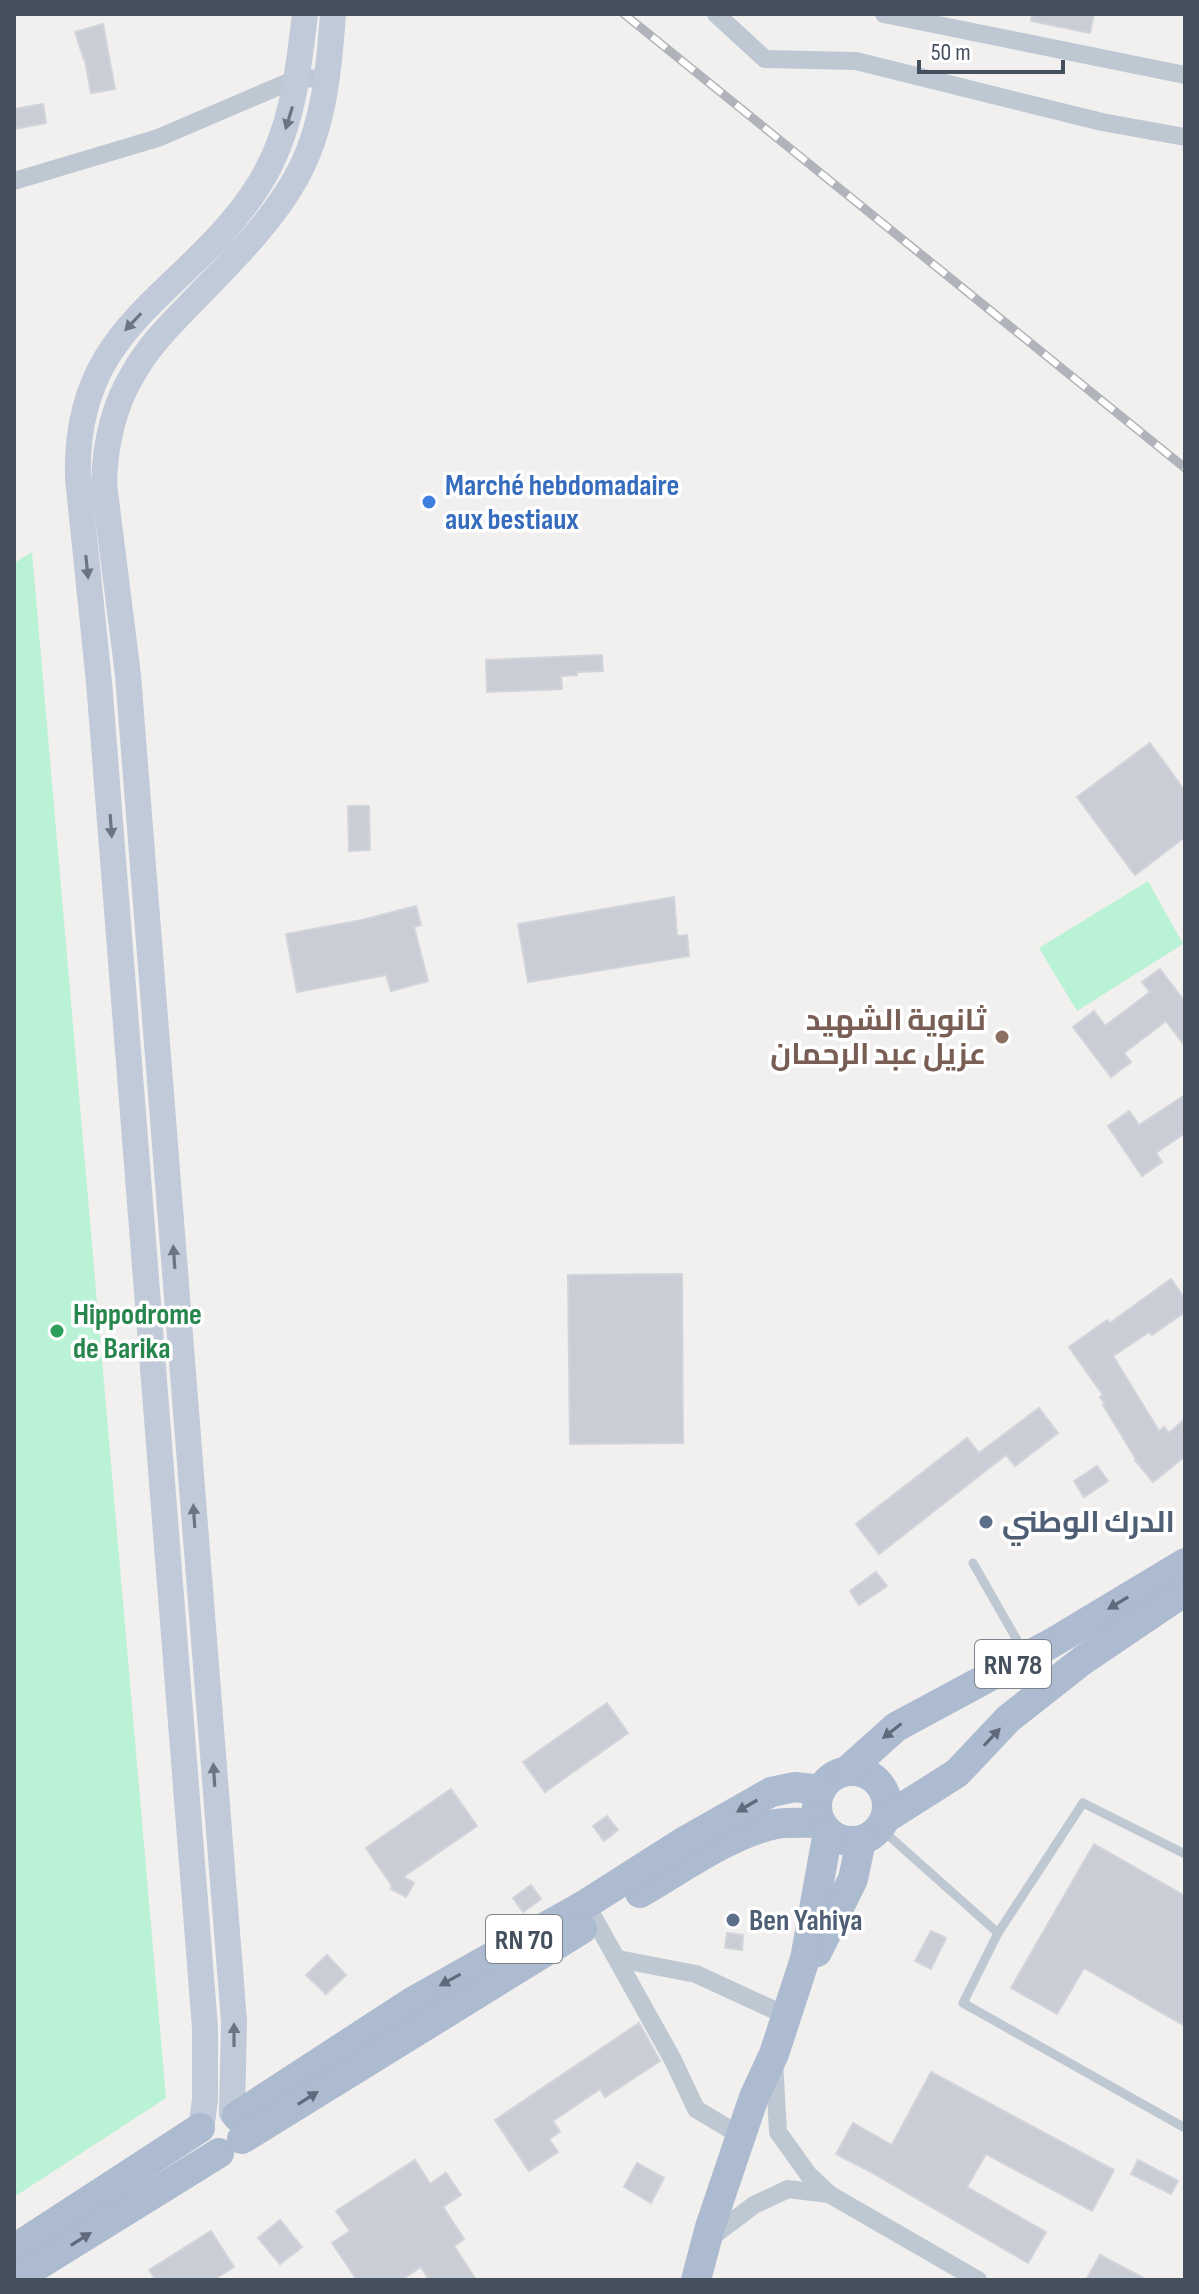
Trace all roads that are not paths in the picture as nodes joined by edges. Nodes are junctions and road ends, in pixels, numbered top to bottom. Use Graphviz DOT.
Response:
graph roads {
  1 [pos="305,14"];
  2 [pos="333,14"];
  3 [pos="716,14"];
  4 [pos="884,14"];
  5 [pos="1185,75"];
  6 [pos="298,78"];
  7 [pos="327,79"];
  8 [pos="1185,137"];
  9 [pos="14,181"];
  10 [pos="973,1563"];
  11 [pos="1185,1563"];
  12 [pos="1185,1591"];
  13 [pos="1027,1656"];
  14 [pos="847,1771"];
  15 [pos="821,1790"];
  16 [pos="824,1827"];
  17 [pos="876,1829"];
  18 [pos="1185,1854"];
  19 [pos="591,1912"];
  20 [pos="998,1933"];
  21 [pos="618,1959"];
  22 [pos="785,2015"];
  23 [pos="774,2054"];
  24 [pos="201,2125"];
  25 [pos="1185,2128"];
  26 [pos="232,2130"];
  27 [pos="741,2136"];
  28 [pos="829,2194"];
  29 [pos="706,2241"];
  30 [pos="14,2249"];
  31 [pos="14,2280"];
  32 [pos="696,2280"];
  33 [pos="978,2280"];
  1 -- 6 [label="street"];
  2 -- 7 [label="street"];
  3 -- 8 [label="street"];
  4 -- 5 [label="street"];
  6 -- 7 [label="street"];
  6 -- 9 [label="street"];
  6 -- 24 [label="street, one-way"];
  26 -- 7 [label="street, one-way"];
  10 -- 13 [label="lane"];
  11 -- 13 [label="main road, RN 78, one-way"];
  17 -- 12 [label="main road, RN 78, one-way"];
  13 -- 14 [label="main road, RN 78, one-way"];
  14 -- 15 [label="main road"];
  14 -- 17 [label="main road"];
  15 -- 16 [label="main road"];
  15 -- 19 [label="main road, RN 70, one-way"];
  16 -- 17 [label="main road"];
  16 -- 19 [label="main road, RN 70"];
  16 -- 22 [label="main road"];
  17 -- 20 [label="lane"];
  17 -- 22 [label="main road"];
  18 -- 20 [label="lane"];
  19 -- 21 [label="street"];
  19 -- 26 [label="main road, RN 70"];
  20 -- 25 [label="lane"];
  21 -- 22 [label="street"];
  21 -- 27 [label="street"];
  22 -- 23 [label="main road"];
  23 -- 27 [label="main road"];
  23 -- 28 [label="street"];
  24 -- 26 [label="main road"];
  24 -- 30 [label="main road"];
  31 -- 26 [label="main road, RN 70, one-way"];
  27 -- 29 [label="main road"];
  28 -- 29 [label="street"];
  28 -- 33 [label="street"];
  29 -- 32 [label="main road"];
}
